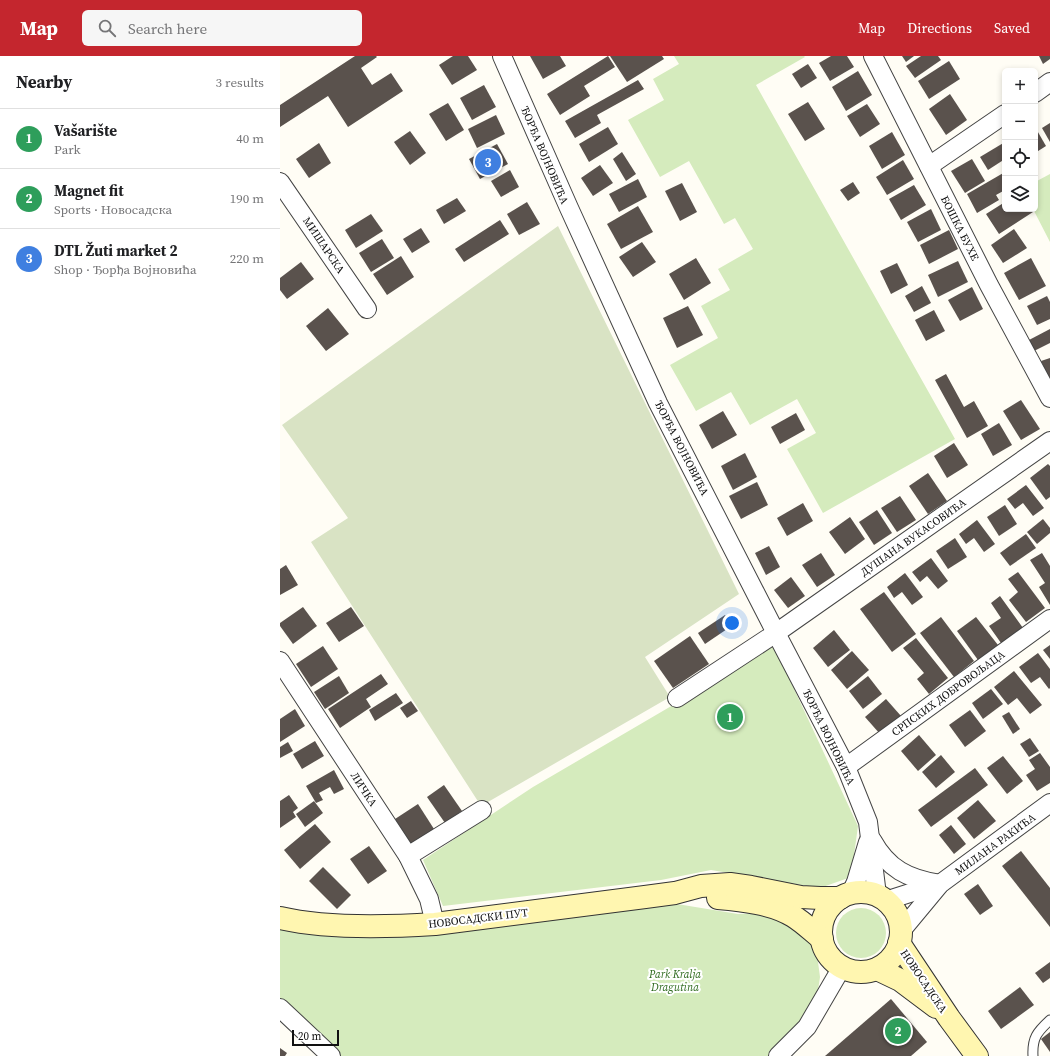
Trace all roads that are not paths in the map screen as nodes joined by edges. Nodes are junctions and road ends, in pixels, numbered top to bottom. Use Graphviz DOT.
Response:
graph roads {
  1 [pos="502,56"];
  2 [pos="873,56"];
  3 [pos="1050,82"];
  4 [pos="1038,91"];
  5 [pos="1002,116"];
  6 [pos="930,166"];
  7 [pos="280,182"];
  8 [pos="367,309"];
  9 [pos="1050,398"];
  10 [pos="1050,441"];
  11 [pos="1050,619"];
  12 [pos="776,633"];
  13 [pos="280,661"];
  14 [pos="677,698"];
  15 [pos="846,767"];
  16 [pos="1050,803"];
  17 [pos="482,810"];
  18 [pos="869,836"];
  19 [pos="408,856"];
  20 [pos="940,884"];
  21 [pos="675,893"];
  22 [pos="846,896"];
  23 [pos="881,898"];
  24 [pos="280,918"];
  25 [pos="435,924"];
  26 [pos="900,937"];
  27 [pos="822,939"];
  28 [pos="842,967"];
  29 [pos="877,969"];
  30 [pos="280,1008"];
  31 [pos="949,1018"];
  32 [pos="1050,1020"];
  33 [pos="331,1056"];
  34 [pos="778,1056"];
  35 [pos="977,1056"];
  36 [pos="1033,1056"];
  1 -- 12 [label="street, ЂОРЂА ВОЈНОВИЋА"];
  2 -- 6 [label="street, БОШКА БУХЕ"];
  3 -- 4 [label="street"];
  5 -- 6 [label="street"];
  6 -- 9 [label="street, БОШКА БУХЕ"];
  7 -- 8 [label="street, МИШАРСКА"];
  10 -- 12 [label="street, ДУШАНА ВУКАСОВИЋА"];
  11 -- 15 [label="street, СРПСКИХ ДОБРОВОЉАЦА"];
  12 -- 14 [label="street, ДУШАНА ВУКАСОВИЋА"];
  12 -- 15 [label="street, ЂОРЂА ВОЈНОВИЋА"];
  13 -- 19 [label="street, ЛИЧКА"];
  15 -- 18 [label="street, ЂОРЂА ВОЈНОВИЋА"];
  16 -- 20 [label="street, МИЛАНА РАКИЋА"];
  17 -- 19 [label="street"];
  18 -- 20 [label="street"];
  18 -- 22 [label="street, ЂОРЂА ВОЈНОВИЋА"];
  18 -- 23 [label="street, ЂОРЂА ВОЈНОВИЋА"];
  19 -- 25 [label="street, ЛИЧКА"];
  20 -- 23 [label="street, МИЛАНА РАКИЋА"];
  20 -- 26 [label="street, МИЛАНА РАКИЋА"];
  21 -- 22 [label="main road, НОВОСАДСКИ ПУТ"];
  21 -- 25 [label="main road, НОВОСАДСКИ ПУТ"];
  21 -- 27 [label="main road, НОВОСАДСКИ ПУТ"];
  22 -- 23 [label="main road, НОВОСАДСКИ ПУТ"];
  22 -- 27 [label="main road, НОВОСАДСКИ ПУТ"];
  23 -- 26 [label="main road"];
  24 -- 25 [label="main road, НОВОСАДСКИ ПУТ"];
  26 -- 29 [label="main road"];
  26 -- 31 [label="main road, НОВОСАДСКА"];
  27 -- 28 [label="main road, НОВОСАДСКИ ПУТ"];
  28 -- 29 [label="main road, НОВОСАДСКИ ПУТ"];
  28 -- 34 [label="street"];
  29 -- 31 [label="main road, НОВОСАДСКА"];
  30 -- 33 [label="street"];
  31 -- 35 [label="main road, НОВОСАДСКА"];
  32 -- 36 [label="lane"];
}
